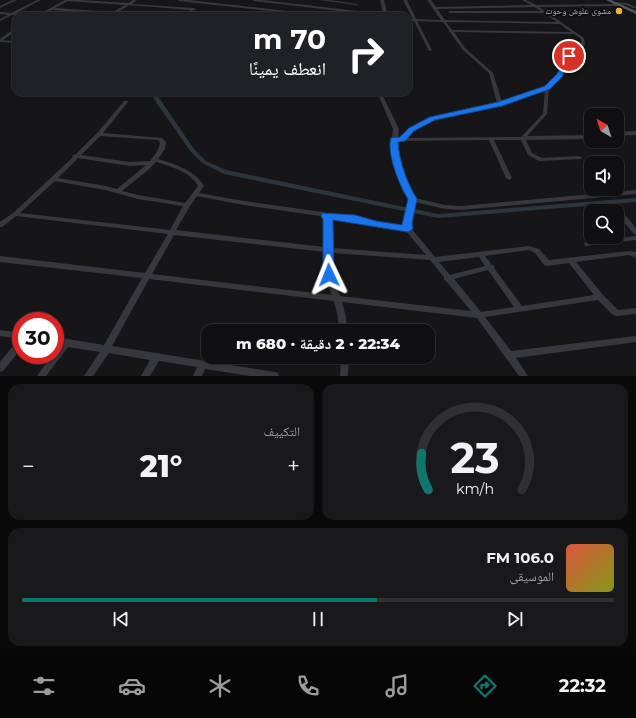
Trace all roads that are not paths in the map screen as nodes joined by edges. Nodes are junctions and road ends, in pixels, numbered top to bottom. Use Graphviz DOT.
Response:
graph roads {
  1 [pos="15,0"];
  2 [pos="40,0"];
  3 [pos="67,0"];
  4 [pos="135,0"];
  5 [pos="179,0"];
  6 [pos="206,0"];
  7 [pos="255,0"];
  8 [pos="301,0"];
  9 [pos="321,0"];
  10 [pos="382,0"];
  11 [pos="405,0"];
  12 [pos="430,0"];
  13 [pos="524,0"];
  14 [pos="608,0"];
  15 [pos="281,2"];
  16 [pos="356,2"];
  17 [pos="202,3"];
  18 [pos="128,4"];
  19 [pos="616,4"];
  20 [pos="296,5"];
  21 [pos="303,6"];
  22 [pos="535,6"];
  23 [pos="0,7"];
  24 [pos="636,8"];
  25 [pos="52,9"];
  26 [pos="194,9"];
  27 [pos="272,10"];
  28 [pos="436,10"];
  29 [pos="17,12"];
  30 [pos="46,12"];
  31 [pos="89,12"];
  32 [pos="116,12"];
  33 [pos="189,12"];
  34 [pos="284,12"];
  35 [pos="298,12"];
  36 [pos="357,12"];
  37 [pos="385,12"];
  38 [pos="411,12"];
  39 [pos="502,12"];
  40 [pos="545,12"];
  41 [pos="0,13"];
  42 [pos="636,13"];
  43 [pos="12,14"];
  44 [pos="12,14"];
  45 [pos="412,14"];
  46 [pos="0,20"];
  47 [pos="415,20"];
  48 [pos="443,20"];
  49 [pos="509,22"];
  50 [pos="561,23"];
  51 [pos="450,31"];
  52 [pos="515,31"];
  53 [pos="0,33"];
  54 [pos="10,33"];
  55 [pos="575,33"];
  56 [pos="1,41"];
  57 [pos="430,50"];
  58 [pos="547,87"];
  59 [pos="381,96"];
  60 [pos="126,102"];
  61 [pos="500,104"];
  62 [pos="636,133"];
  63 [pos="98,134"];
  64 [pos="624,134"];
  65 [pos="584,137"];
  66 [pos="491,138"];
  67 [pos="523,138"];
  68 [pos="394,140"];
  69 [pos="402,140"];
  70 [pos="76,156"];
  71 [pos="579,158"];
  72 [pos="153,162"];
  73 [pos="509,178"];
  74 [pos="53,179"];
  75 [pos="118,191"];
  76 [pos="636,192"];
  77 [pos="195,194"];
  78 [pos="413,201"];
  79 [pos="187,206"];
  80 [pos="15,214"];
  81 [pos="326,216"];
  82 [pos="624,218"];
  83 [pos="0,225"];
  84 [pos="408,229"];
  85 [pos="172,232"];
  86 [pos="636,232"];
  87 [pos="636,238"];
  88 [pos="624,239"];
  89 [pos="328,250"];
  90 [pos="481,255"];
  91 [pos="636,255"];
  92 [pos="0,259"];
  93 [pos="432,259"];
  94 [pos="571,260"];
  95 [pos="491,267"];
  96 [pos="147,276"];
  97 [pos="447,278"];
  98 [pos="600,296"];
  99 [pos="337,298"];
  100 [pos="519,308"];
  101 [pos="636,311"];
  102 [pos="479,315"];
  103 [pos="342,324"];
  104 [pos="0,332"];
  105 [pos="12,334"];
  106 [pos="636,339"];
  107 [pos="66,343"];
  108 [pos="106,350"];
  109 [pos="12,353"];
  110 [pos="509,355"];
  111 [pos="156,358"];
  112 [pos="345,364"];
  113 [pos="203,365"];
  114 [pos="0,368"];
  115 [pos="246,374"];
  116 [pos="41,376"];
  117 [pos="88,376"];
  118 [pos="145,376"];
  119 [pos="197,376"];
  120 [pos="275,376"];
  121 [pos="344,376"];
  122 [pos="524,376"];
  1 -- 23 [label="street"];
  2 -- 29 [label="street"];
  3 -- 18 [label="street"];
  3 -- 25 [label="street"];
  4 -- 18 [label="street"];
  5 -- 17 [label="street"];
  6 -- 17 [label="street"];
  7 -- 15 [label="street"];
  8 -- 20 [label="street"];
  9 -- 16 [label="street"];
  10 -- 37 [label="street"];
  11 -- 38 [label="street"];
  12 -- 28 [label="street"];
  13 -- 22 [label="street"];
  14 -- 19 [label="main road"];
  15 -- 20 [label="street"];
  15 -- 27 [label="street"];
  16 -- 36 [label="street"];
  17 -- 26 [label="street"];
  17 -- 27 [label="street"];
  18 -- 26 [label="street"];
  18 -- 32 [label="street"];
  19 -- 22 [label="street"];
  19 -- 24 [label="street"];
  19 -- 42 [label="main road"];
  20 -- 21 [label="street"];
  21 -- 35 [label="street"];
  21 -- 36 [label="street"];
  22 -- 28 [label="street"];
  22 -- 40 [label="street"];
  25 -- 30 [label="street"];
  25 -- 31 [label="street"];
  26 -- 33 [label="street"];
  27 -- 34 [label="street"];
  28 -- 39 [label="street"];
  28 -- 48 [label="street"];
  39 -- 40 [label="street"];
  39 -- 49 [label="street"];
  40 -- 50 [label="street"];
  41 -- 43 [label="street"];
  44 -- 46 [label="street"];
  45 -- 47 [label="street"];
  47 -- 48 [label="street"];
  47 -- 57 [label="street"];
  48 -- 49 [label="street"];
  48 -- 51 [label="street"];
  49 -- 50 [label="street"];
  49 -- 52 [label="street"];
  50 -- 55 [label="street"];
  51 -- 52 [label="street"];
  51 -- 61 [label="street"];
  52 -- 55 [label="street"];
  53 -- 54 [label="street"];
  54 -- 56 [label="street"];
  55 -- 58 [label="street"];
  58 -- 61 [label="street"];
  58 -- 67 [label="street"];
  59 -- 68 [label="street"];
  60 -- 63 [label="street"];
  61 -- 69 [label="street"];
  62 -- 64 [label="street"];
  63 -- 70 [label="street"];
  63 -- 72 [label="street"];
  65 -- 67 [label="street"];
  66 -- 67 [label="street"];
  66 -- 69 [label="street"];
  66 -- 73 [label="street"];
  67 -- 71 [label="street"];
  68 -- 69 [label="street"];
  68 -- 78 [label="street"];
  70 -- 72 [label="street"];
  70 -- 74 [label="street"];
  72 -- 75 [label="street"];
  72 -- 77 [label="street"];
  74 -- 75 [label="street"];
  74 -- 80 [label="street"];
  75 -- 79 [label="street"];
  76 -- 78 [label="street"];
  77 -- 79 [label="street"];
  77 -- 81 [label="street"];
  78 -- 84 [label="street"];
  79 -- 85 [label="street"];
  80 -- 83 [label="street"];
  80 -- 85 [label="street"];
  81 -- 84 [label="street"];
  81 -- 89 [label="street"];
  82 -- 86 [label="street"];
  84 -- 93 [label="street"];
  85 -- 89 [label="street"];
  85 -- 96 [label="street"];
  87 -- 88 [label="street"];
  89 -- 93 [label="street"];
  89 -- 99 [label="street"];
  90 -- 93 [label="street"];
  90 -- 94 [label="street"];
  90 -- 95 [label="street"];
  91 -- 94 [label="street"];
  92 -- 96 [label="street"];
  93 -- 97 [label="street"];
  94 -- 98 [label="street"];
  95 -- 97 [label="street"];
  95 -- 100 [label="street"];
  96 -- 99 [label="street"];
  96 -- 108 [label="street"];
  97 -- 102 [label="street"];
  98 -- 100 [label="street"];
  98 -- 101 [label="street"];
  99 -- 102 [label="street"];
  99 -- 103 [label="street"];
  100 -- 102 [label="street"];
  102 -- 110 [label="street"];
  104 -- 105 [label="street"];
  106 -- 110 [label="street"];
  107 -- 108 [label="street"];
  107 -- 116 [label="street"];
  108 -- 111 [label="street"];
  108 -- 117 [label="street"];
  109 -- 114 [label="street"];
  110 -- 122 [label="street"];
  111 -- 113 [label="street"];
  111 -- 118 [label="street"];
  112 -- 121 [label="street"];
  113 -- 115 [label="street"];
  113 -- 119 [label="street"];
  115 -- 120 [label="street"];
}
